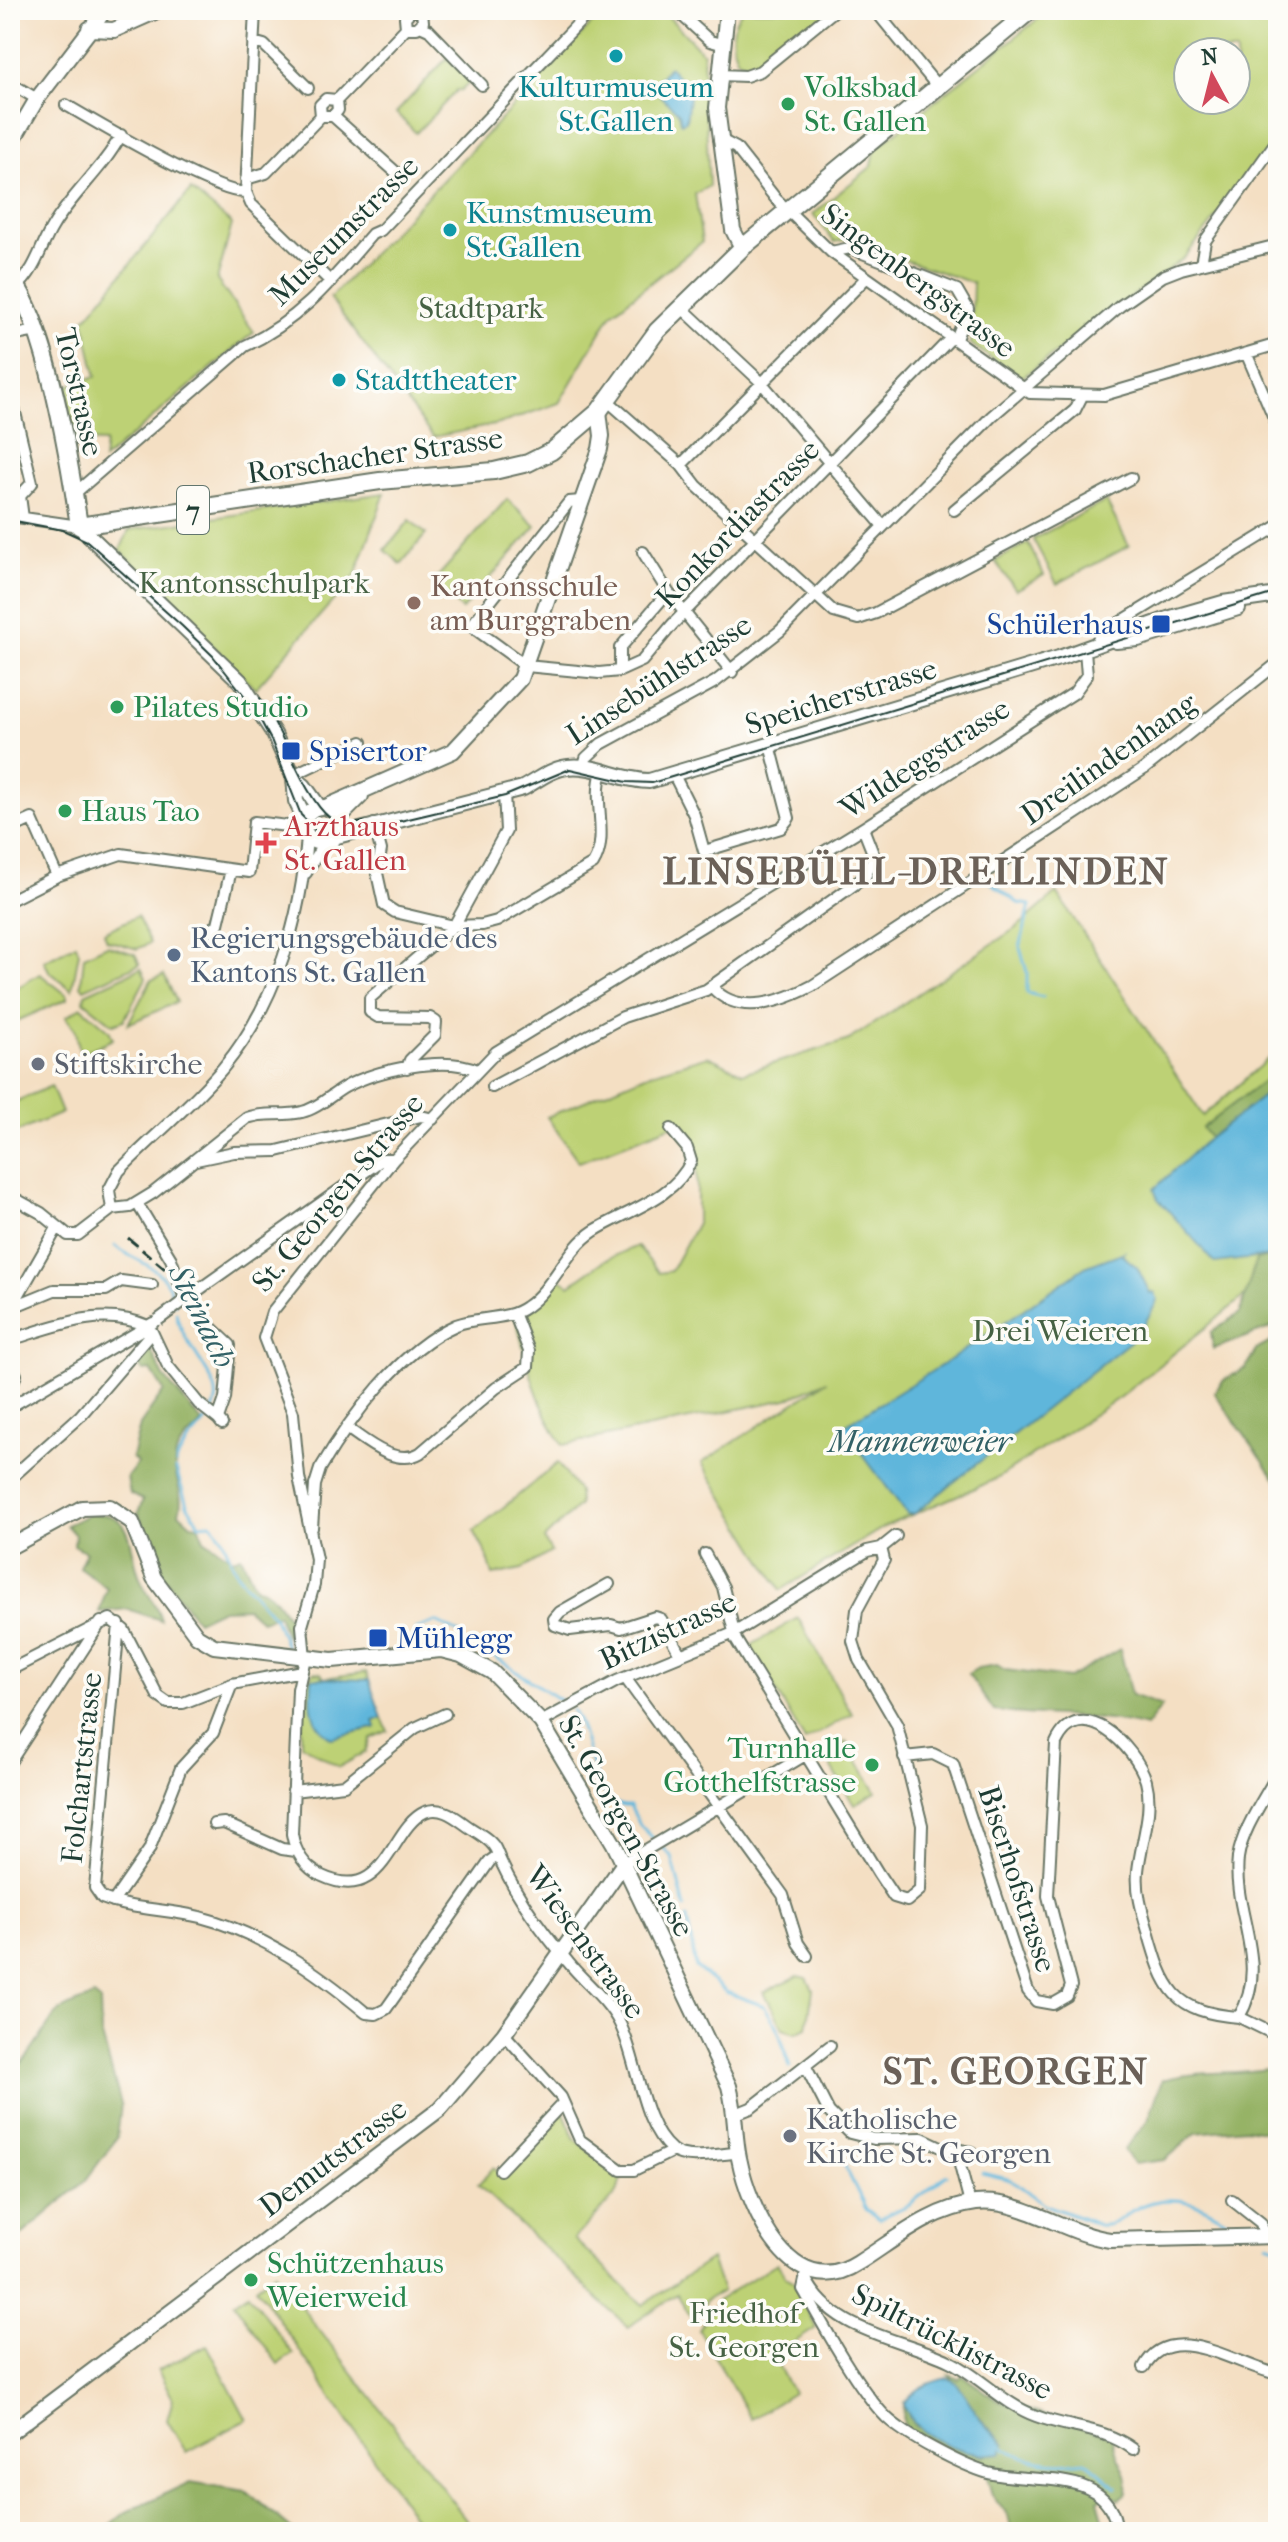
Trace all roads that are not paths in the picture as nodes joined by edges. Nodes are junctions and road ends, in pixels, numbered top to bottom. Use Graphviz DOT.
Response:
graph roads {
  1 [pos="105,10"];
  2 [pos="255,10"];
  3 [pos="422,10"];
  4 [pos="591,10"];
  5 [pos="676,10"];
  6 [pos="727,10"];
  7 [pos="835,10"];
  8 [pos="875,10"];
  9 [pos="1031,10"];
  10 [pos="152,11"];
  11 [pos="420,26"];
  12 [pos="406,28"];
  13 [pos="89,29"];
  14 [pos="253,42"];
  15 [pos="721,44"];
  16 [pos="719,75"];
  17 [pos="10,83"];
  18 [pos="482,85"];
  19 [pos="937,86"];
  20 [pos="308,88"];
  21 [pos="37,99"];
  22 [pos="337,100"];
  23 [pos="66,105"];
  24 [pos="327,116"];
  25 [pos="121,135"];
  26 [pos="719,139"];
  27 [pos="1278,139"];
  28 [pos="11,140"];
  29 [pos="399,175"];
  30 [pos="246,179"];
  31 [pos="246,192"];
  32 [pos="786,210"];
  33 [pos="1278,245"];
  34 [pos="742,248"];
  35 [pos="831,252"];
  36 [pos="1201,264"];
  37 [pos="866,278"];
  38 [pos="14,281"];
  39 [pos="331,282"];
  40 [pos="680,306"];
  41 [pos="37,331"];
  42 [pos="10,336"];
  43 [pos="954,338"];
  44 [pos="1278,344"];
  45 [pos="1247,355"];
  46 [pos="761,382"];
  47 [pos="1025,390"];
  48 [pos="10,392"];
  49 [pos="1082,396"];
  50 [pos="603,406"];
  51 [pos="1278,427"];
  52 [pos="681,465"];
  53 [pos="829,465"];
  54 [pos="1131,478"];
  55 [pos="74,494"];
  56 [pos="581,501"];
  57 [pos="954,510"];
  58 [pos="10,516"];
  59 [pos="23,518"];
  60 [pos="79,526"];
  61 [pos="883,526"];
  62 [pos="1278,526"];
  63 [pos="756,541"];
  64 [pos="643,552"];
  65 [pos="668,592"];
  66 [pos="1278,595"];
  67 [pos="813,596"];
  68 [pos="686,611"];
  69 [pos="1099,645"];
  70 [pos="1278,663"];
  71 [pos="526,666"];
  72 [pos="620,671"];
  73 [pos="732,672"];
  74 [pos="362,742"];
  75 [pos="770,745"];
  76 [pos="584,766"];
  77 [pos="602,772"];
  78 [pos="674,775"];
  79 [pos="293,777"];
  80 [pos="366,792"];
  81 [pos="504,793"];
  82 [pos="323,807"];
  83 [pos="374,824"];
  84 [pos="306,828"];
  85 [pos="863,828"];
  86 [pos="10,829"];
  87 [pos="335,830"];
  88 [pos="231,870"];
  89 [pos="305,874"];
  90 [pos="57,876"];
  91 [pos="10,900"];
  92 [pos="454,926"];
  93 [pos="203,936"];
  94 [pos="712,987"];
  95 [pos="407,1068"];
  96 [pos="477,1070"];
  97 [pos="492,1087"];
  98 [pos="433,1119"];
  99 [pos="671,1129"];
  100 [pos="394,1159"];
  101 [pos="196,1160"];
  102 [pos="10,1196"];
  103 [pos="137,1203"];
  104 [pos="112,1209"];
  105 [pos="57,1228"];
  106 [pos="152,1285"];
  107 [pos="10,1306"];
  108 [pos="515,1315"];
  109 [pos="153,1326"];
  110 [pos="10,1340"];
  111 [pos="10,1363"];
  112 [pos="10,1388"];
  113 [pos="10,1407"];
  114 [pos="347,1428"];
  115 [pos="10,1479"];
  116 [pos="311,1529"];
  117 [pos="896,1536"];
  118 [pos="10,1547"];
  119 [pos="881,1548"];
  120 [pos="705,1554"];
  121 [pos="609,1584"];
  122 [pos="101,1622"];
  123 [pos="119,1624"];
  124 [pos="734,1633"];
  125 [pos="680,1654"];
  126 [pos="303,1665"];
  127 [pos="10,1670"];
  128 [pos="626,1679"];
  129 [pos="232,1684"];
  130 [pos="445,1714"];
  131 [pos="541,1722"];
  132 [pos="807,1754"];
  133 [pos="904,1757"];
  134 [pos="10,1762"];
  135 [pos="1278,1773"];
  136 [pos="293,1791"];
  137 [pos="717,1806"];
  138 [pos="214,1824"];
  139 [pos="296,1851"];
  140 [pos="497,1856"];
  141 [pos="624,1863"];
  142 [pos="113,1902"];
  143 [pos="559,1951"];
  144 [pos="807,1956"];
  145 [pos="1239,2017"];
  146 [pos="504,2034"];
  147 [pos="1278,2036"];
  148 [pos="830,2046"];
  149 [pos="806,2067"];
  150 [pos="562,2104"];
  151 [pos="736,2114"];
  152 [pos="956,2150"];
  153 [pos="673,2151"];
  154 [pos="972,2152"];
  155 [pos="738,2153"];
  156 [pos="500,2170"];
  157 [pos="1232,2200"];
  158 [pos="970,2204"];
  159 [pos="1268,2236"];
  160 [pos="806,2274"];
  161 [pos="1144,2367"];
  162 [pos="1278,2374"];
  163 [pos="10,2433"];
  164 [pos="1133,2449"];
  165 [pos="1117,2532"];
  1 -- 13 [label="street"];
  2 -- 14 [label="street"];
  3 -- 11 [label="street"];
  3 -- 12 [label="street"];
  4 -- 39 [label="street, Museumstrasse"];
  5 -- 15 [label="street"];
  6 -- 15 [label="street"];
  7 -- 16 [label="street"];
  8 -- 19 [label="street"];
  9 -- 19 [label="main road, Rorschacher Strasse / 7"];
  10 -- 13 [label="street"];
  11 -- 12 [label="street"];
  11 -- 18 [label="street"];
  12 -- 22 [label="street"];
  13 -- 21 [label="street"];
  14 -- 20 [label="street"];
  14 -- 30 [label="street"];
  15 -- 16 [label="street"];
  16 -- 26 [label="street"];
  17 -- 21 [label="street"];
  19 -- 32 [label="main road, Rorschacher Strasse / 7"];
  21 -- 28 [label="street"];
  22 -- 24 [label="street"];
  22 -- 24 [label="street"];
  23 -- 25 [label="street"];
  24 -- 29 [label="street"];
  24 -- 30 [label="street"];
  25 -- 31 [label="street"];
  25 -- 38 [label="street"];
  26 -- 32 [label="street, Singenbergstrasse"];
  26 -- 34 [label="street"];
  27 -- 36 [label="street"];
  30 -- 31 [label="street"];
  31 -- 39 [label="street"];
  32 -- 34 [label="main road, Rorschacher Strasse / 7"];
  32 -- 35 [label="street, Singenbergstrasse"];
  33 -- 36 [label="street, Linsebühlstrasse"];
  34 -- 40 [label="main road, Rorschacher Strasse / 7"];
  35 -- 37 [label="street, Singenbergstrasse"];
  35 -- 43 [label="street"];
  36 -- 47 [label="street, Linsebühlstrasse"];
  37 -- 43 [label="street, Singenbergstrasse"];
  37 -- 46 [label="street"];
  38 -- 41 [label="main road, Torstrasse"];
  39 -- 55 [label="street, Museumstrasse"];
  40 -- 46 [label="street"];
  40 -- 50 [label="main road, Rorschacher Strasse / 7"];
  41 -- 42 [label="street"];
  41 -- 55 [label="main road, Torstrasse"];
  43 -- 47 [label="street, Singenbergstrasse"];
  43 -- 53 [label="street, Konkordiastrasse"];
  44 -- 45 [label="street"];
  45 -- 49 [label="street"];
  45 -- 51 [label="street"];
  46 -- 52 [label="street"];
  46 -- 53 [label="street"];
  47 -- 49 [label="street"];
  47 -- 61 [label="street, Linsebühlstrasse"];
  48 -- 59 [label="street"];
  49 -- 57 [label="street"];
  50 -- 52 [label="street"];
  50 -- 56 [label="street"];
  50 -- 60 [label="main road, Rorschacher Strasse / 7"];
  52 -- 63 [label="street"];
  53 -- 61 [label="street"];
  53 -- 63 [label="street, Konkordiastrasse"];
  54 -- 67 [label="street"];
  55 -- 60 [label="main road, Torstrasse"];
  56 -- 71 [label="street"];
  56 -- 71 [label="street"];
  58 -- 59 [label="street"];
  59 -- 60 [label="street"];
  60 -- 79 [label="street"];
  61 -- 67 [label="street, Linsebühlstrasse"];
  62 -- 69 [label="street"];
  63 -- 67 [label="street"];
  63 -- 68 [label="street, Konkordiastrasse"];
  64 -- 65 [label="street"];
  65 -- 68 [label="street"];
  65 -- 72 [label="street"];
  66 -- 69 [label="street, Speicherstrasse"];
  67 -- 73 [label="street, Linsebühlstrasse"];
  68 -- 72 [label="street, Konkordiastrasse"];
  68 -- 73 [label="street"];
  69 -- 75 [label="street, Speicherstrasse"];
  69 -- 85 [label="street, Wildeggstrasse"];
  70 -- 94 [label="street, Dreilindenhang"];
  71 -- 72 [label="street"];
  71 -- 80 [label="street"];
  73 -- 76 [label="street, Linsebühlstrasse"];
  74 -- 79 [label="street"];
  75 -- 78 [label="street, Speicherstrasse"];
  75 -- 78 [label="street"];
  76 -- 77 [label="street, Speicherstrasse"];
  76 -- 81 [label="street, Linsebühlstrasse"];
  77 -- 78 [label="street, Speicherstrasse"];
  77 -- 92 [label="street"];
  79 -- 82 [label="street"];
  79 -- 84 [label="street"];
  80 -- 82 [label="street"];
  80 -- 87 [label="street"];
  81 -- 83 [label="street, Linsebühlstrasse"];
  81 -- 92 [label="street"];
  82 -- 84 [label="street"];
  82 -- 87 [label="street"];
  83 -- 87 [label="street, Linsebühlstrasse"];
  83 -- 92 [label="street"];
  84 -- 87 [label="street"];
  84 -- 88 [label="street"];
  84 -- 89 [label="street"];
  85 -- 94 [label="street"];
  85 -- 96 [label="street, Wildeggstrasse"];
  86 -- 90 [label="street"];
  87 -- 89 [label="street"];
  88 -- 90 [label="street"];
  88 -- 93 [label="street"];
  89 -- 104 [label="street"];
  90 -- 91 [label="street"];
  92 -- 95 [label="street"];
  94 -- 97 [label="street"];
  95 -- 96 [label="street, St. Georgen-Strasse"];
  95 -- 101 [label="street, St. Georgen-Strasse"];
  96 -- 98 [label="street, St. Georgen-Strasse"];
  98 -- 100 [label="street, St. Georgen-Strasse"];
  98 -- 101 [label="street"];
  99 -- 108 [label="street"];
  100 -- 109 [label="street, bridge"];
  100 -- 116 [label="street, St. Georgen-Strasse"];
  101 -- 103 [label="street, St. Georgen-Strasse"];
  102 -- 105 [label="street"];
  103 -- 104 [label="street, St. Georgen-Strasse"];
  103 -- 109 [label="street"];
  104 -- 105 [label="street, St. Georgen-Strasse"];
  105 -- 107 [label="street"];
  106 -- 107 [label="street"];
  108 -- 114 [label="street"];
  108 -- 114 [label="street"];
  109 -- 110 [label="street"];
  109 -- 113 [label="street"];
  109 -- 115 [label="street"];
  111 -- 112 [label="street"];
  114 -- 116 [label="street"];
  116 -- 126 [label="street, St. Georgen-Strasse"];
  117 -- 119 [label="street, Bitzistrasse"];
  118 -- 126 [label="street"];
  119 -- 124 [label="street, Bitzistrasse"];
  119 -- 133 [label="street"];
  120 -- 124 [label="street"];
  121 -- 125 [label="street"];
  122 -- 123 [label="street"];
  122 -- 127 [label="street"];
  122 -- 134 [label="street"];
  123 -- 129 [label="street"];
  123 -- 142 [label="street, Folchartstrasse"];
  124 -- 125 [label="street, Bitzistrasse"];
  124 -- 132 [label="street"];
  125 -- 128 [label="street, Bitzistrasse"];
  126 -- 129 [label="street"];
  126 -- 131 [label="street, St. Georgen-Strasse"];
  126 -- 136 [label="street"];
  128 -- 131 [label="street, Bitzistrasse"];
  128 -- 137 [label="street"];
  129 -- 142 [label="street"];
  130 -- 136 [label="street"];
  131 -- 141 [label="street, St. Georgen-Strasse"];
  132 -- 133 [label="street"];
  132 -- 137 [label="street"];
  133 -- 145 [label="street, Biserhofstrasse"];
  135 -- 145 [label="street"];
  136 -- 139 [label="street"];
  137 -- 141 [label="street"];
  137 -- 144 [label="street"];
  138 -- 139 [label="street"];
  139 -- 140 [label="street, Wiesenstrasse"];
  140 -- 142 [label="street, Folchartstrasse"];
  140 -- 143 [label="street, Wiesenstrasse"];
  141 -- 143 [label="street, Demutstrasse"];
  141 -- 151 [label="street, St. Georgen-Strasse"];
  143 -- 146 [label="street, Demutstrasse"];
  143 -- 153 [label="street, Wiesenstrasse"];
  145 -- 147 [label="street"];
  146 -- 150 [label="street"];
  146 -- 163 [label="street, Demutstrasse"];
  148 -- 149 [label="street"];
  149 -- 151 [label="street"];
  149 -- 152 [label="street"];
  150 -- 153 [label="street"];
  150 -- 156 [label="street"];
  151 -- 155 [label="street, St. Georgen-Strasse"];
  152 -- 154 [label="street"];
  152 -- 158 [label="street"];
  153 -- 155 [label="street"];
  155 -- 160 [label="street, St. Georgen-Strasse"];
  157 -- 159 [label="street"];
  158 -- 159 [label="street"];
  158 -- 160 [label="street"];
  160 -- 164 [label="street, Spiltrücklistrasse"];
  160 -- 165 [label="street"];
  161 -- 162 [label="street"];
}
